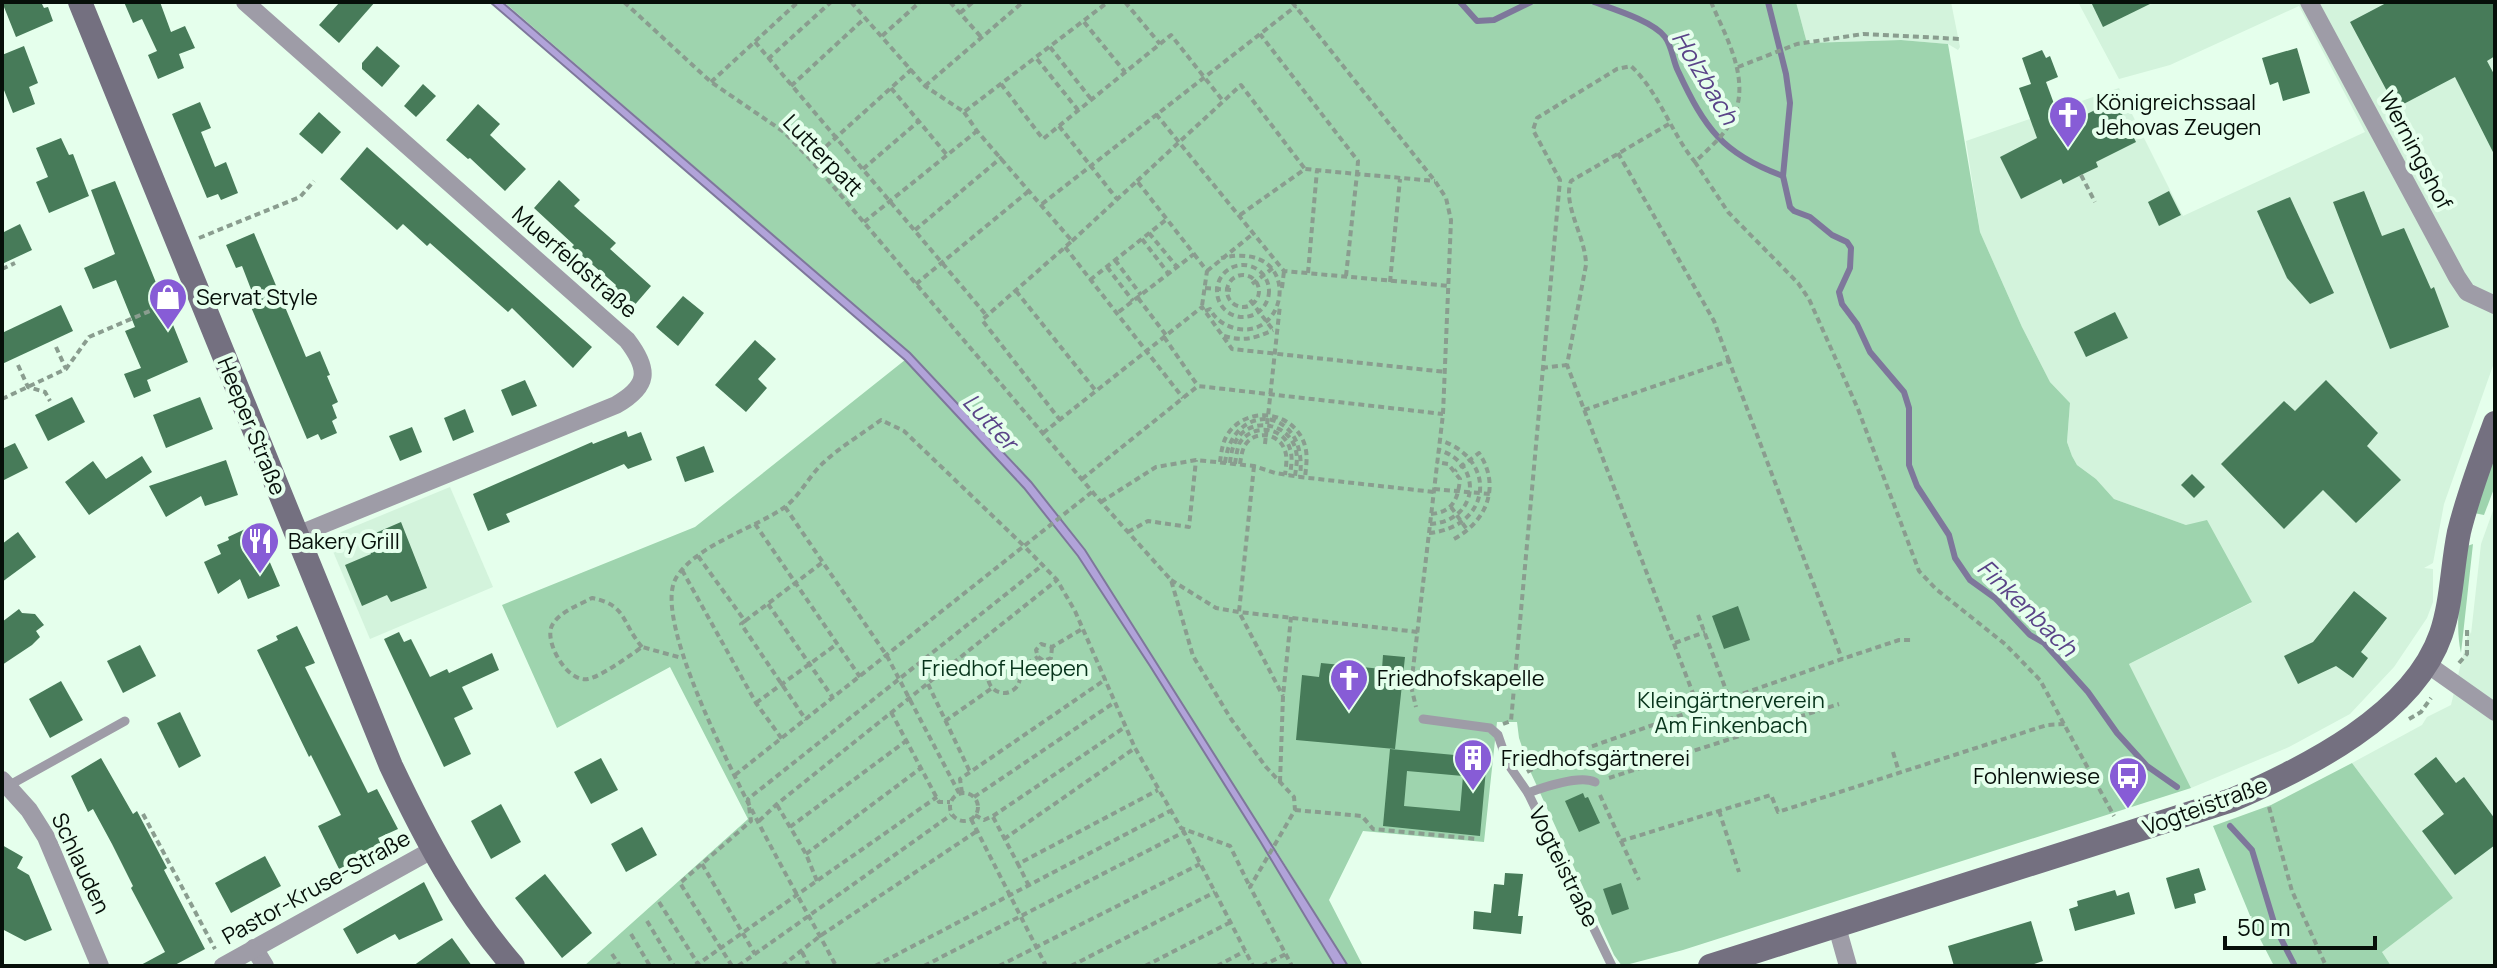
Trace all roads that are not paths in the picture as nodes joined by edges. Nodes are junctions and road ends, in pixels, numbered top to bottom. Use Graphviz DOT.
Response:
graph roads {
  1 [pos="80,2"];
  2 [pos="245,2"];
  3 [pos="2309,2"];
  4 [pos="2495,305"];
  5 [pos="2495,423"];
  6 [pos="297,535"];
  7 [pos="2427,664"];
  8 [pos="2495,712"];
  9 [pos="1423,719"];
  10 [pos="125,721"];
  11 [pos="1595,782"];
  12 [pos="5,783"];
  13 [pos="1528,793"];
  14 [pos="432,850"];
  15 [pos="1837,927"];
  16 [pos="254,948"];
  17 [pos="100,966"];
  18 [pos="223,966"];
  19 [pos="265,966"];
  20 [pos="513,966"];
  21 [pos="1612,966"];
  22 [pos="1710,966"];
  23 [pos="1848,966"];
  1 -- 6 [label="main road, Heeper Straße"];
  2 -- 6 [label="street, Muerfeldstraße"];
  3 -- 4 [label="street, Werningshof"];
  5 -- 7 [label="main road, Vogteistraße"];
  6 -- 14 [label="main road, Heeper Straße"];
  7 -- 8 [label="street"];
  7 -- 15 [label="main road, Vogteistraße"];
  9 -- 13 [label="lane, Vogteistraße"];
  10 -- 12 [label="lane, Schlauden"];
  11 -- 13 [label="lane"];
  12 -- 17 [label="street, Schlauden"];
  13 -- 21 [label="lane, Vogteistraße"];
  14 -- 16 [label="street, Pastor-Kruse-Straße"];
  14 -- 20 [label="main road, Heeper Straße"];
  15 -- 22 [label="main road, Vogteistraße"];
  15 -- 23 [label="street"];
  16 -- 18 [label="street, Pastor-Kruse-Straße"];
  16 -- 19 [label="street"];
}
